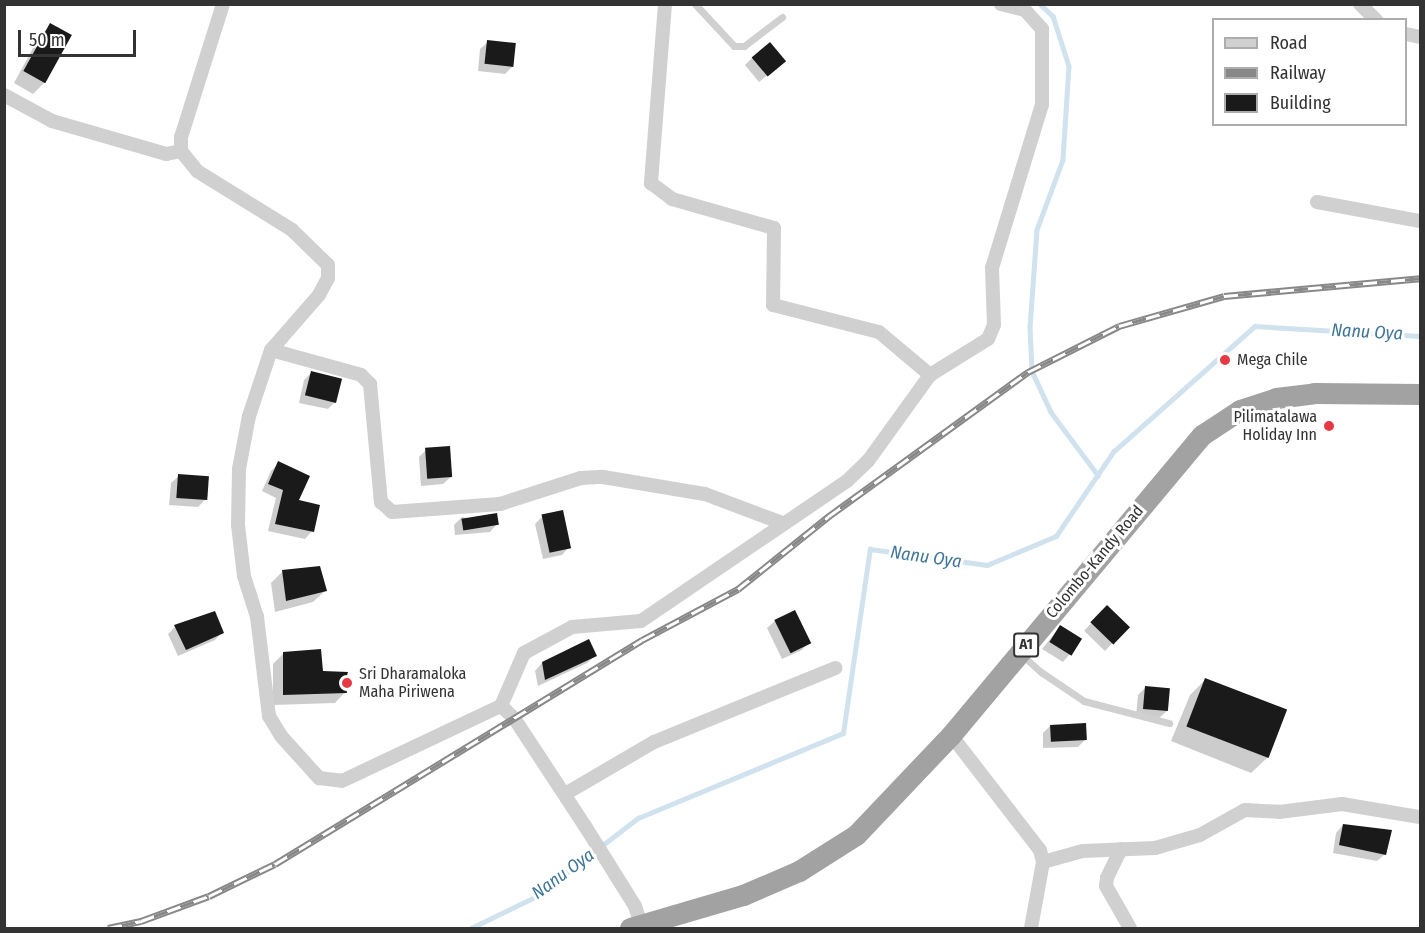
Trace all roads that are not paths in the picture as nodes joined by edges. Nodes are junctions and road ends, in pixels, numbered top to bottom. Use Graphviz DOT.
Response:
graph roads {
  1 [pos="223,4"];
  2 [pos="665,4"];
  3 [pos="695,4"];
  4 [pos="1001,4"];
  5 [pos="1360,4"];
  6 [pos="782,17"];
  7 [pos="1374,18"];
  8 [pos="4,95"];
  9 [pos="181,151"];
  10 [pos="1317,202"];
  11 [pos="1420,221"];
  12 [pos="271,350"];
  13 [pos="930,375"];
  14 [pos="1420,394"];
  15 [pos="782,523"];
  16 [pos="1020,653"];
  17 [pos="835,668"];
  18 [pos="501,706"];
  19 [pos="1169,723"];
  20 [pos="951,735"];
  21 [pos="565,794"];
  22 [pos="1420,817"];
  23 [pos="1120,849"];
  24 [pos="1043,862"];
  25 [pos="635,926"];
  26 [pos="1031,928"];
  27 [pos="1130,928"];
  1 -- 9 [label="street"];
  2 -- 13 [label="street"];
  3 -- 6 [label="lane"];
  4 -- 13 [label="street"];
  5 -- 7 [label="street"];
  8 -- 9 [label="street"];
  9 -- 12 [label="street"];
  10 -- 11 [label="street"];
  12 -- 15 [label="street"];
  12 -- 18 [label="street"];
  13 -- 15 [label="street"];
  14 -- 16 [label="highway, Colombo-Kandy Road / A1"];
  15 -- 18 [label="street"];
  16 -- 19 [label="lane"];
  16 -- 20 [label="highway, Colombo-Kandy Road / A1"];
  17 -- 21 [label="street"];
  18 -- 21 [label="street"];
  20 -- 24 [label="street"];
  20 -- 25 [label="highway, Colombo-Kandy Road / A1"];
  21 -- 25 [label="street"];
  22 -- 23 [label="street"];
  23 -- 24 [label="street"];
  23 -- 27 [label="street"];
  24 -- 26 [label="street"];
}
